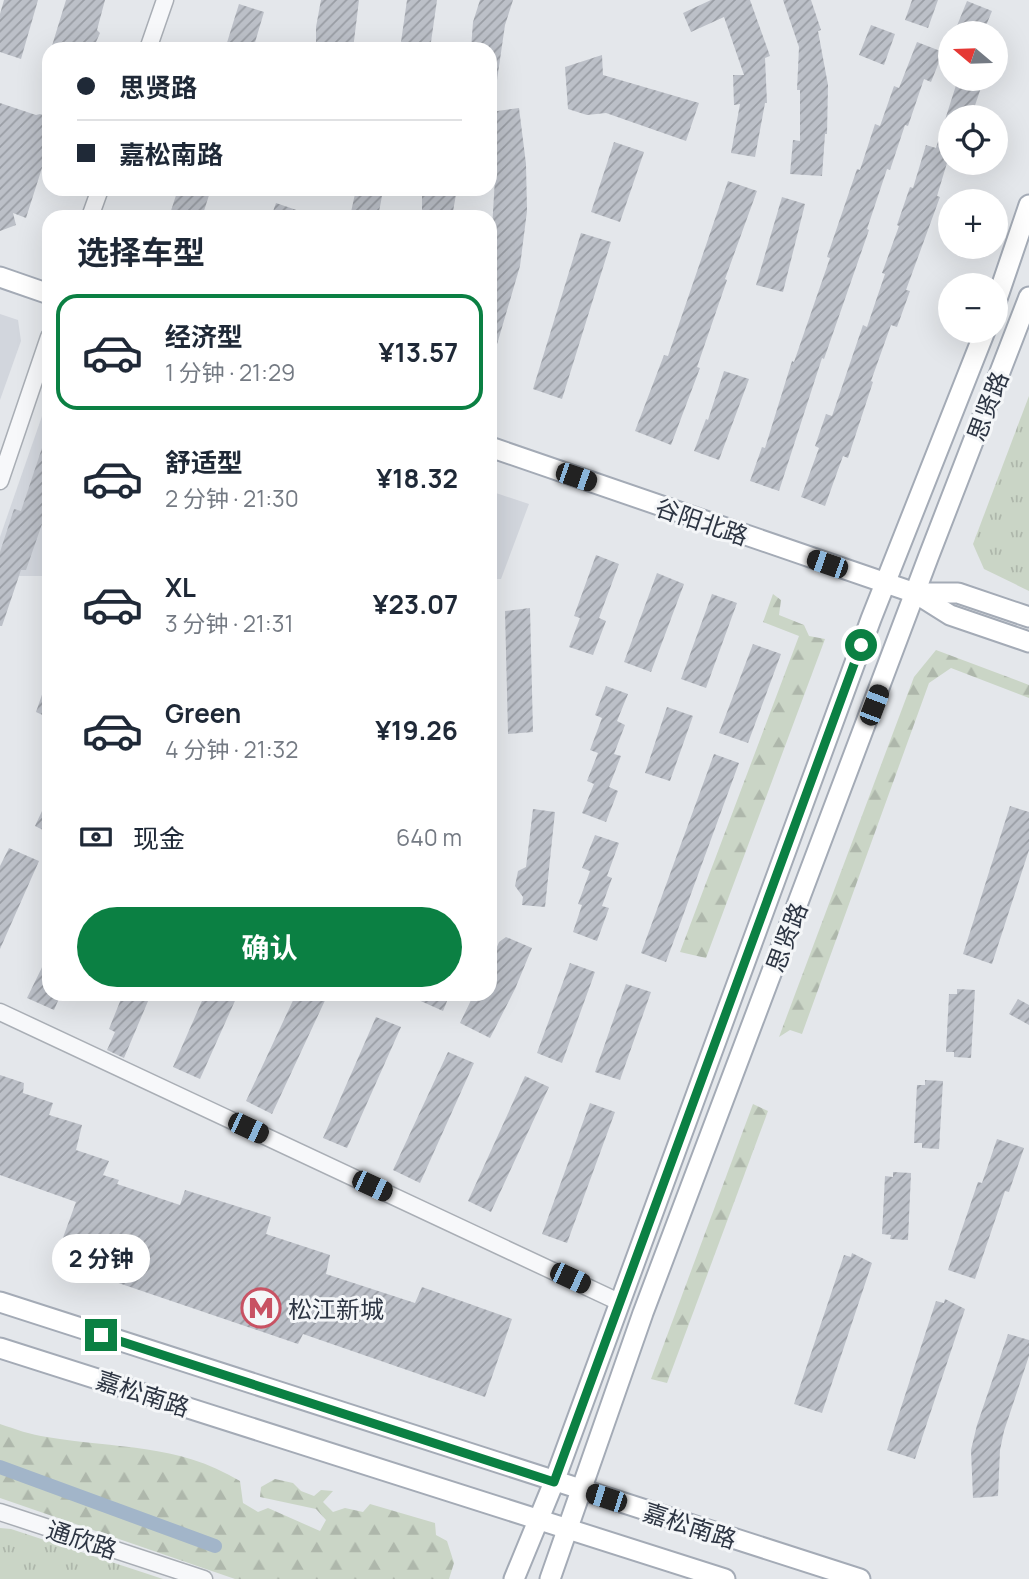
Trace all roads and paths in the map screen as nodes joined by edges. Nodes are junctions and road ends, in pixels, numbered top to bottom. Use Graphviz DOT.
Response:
graph roads {
  1 [pos="165,0"];
  2 [pos="150,42"];
  3 [pos="1029,205"];
  4 [pos="1006,273"];
  5 [pos="0,277"];
  6 [pos="42,292"];
  7 [pos="1029,297"];
  8 [pos="980,343"];
  9 [pos="42,358"];
  10 [pos="497,449"];
  11 [pos="0,481"];
  12 [pos="886,584"];
  13 [pos="915,593"];
  14 [pos="1029,617"];
  15 [pos="1029,642"];
  16 [pos="0,1012"];
  17 [pos="619,1301"];
  18 [pos="0,1303"];
  19 [pos="0,1348"];
  20 [pos="554,1482"];
  21 [pos="580,1490"];
  22 [pos="0,1512"];
  23 [pos="539,1519"];
  24 [pos="569,1529"];
  25 [pos="204,1579"];
  26 [pos="514,1579"];
  27 [pos="550,1579"];
  28 [pos="725,1579"];
  29 [pos="860,1579"];
  1 -- 2 [label="street"];
  3 -- 4 [label="main road"];
  5 -- 6 [label="main road"];
  7 -- 13 [label="main road, 思贤路"];
  8 -- 12 [label="main road, 思贤路"];
  9 -- 11 [label="street"];
  10 -- 12 [label="main road, 谷阳北路"];
  12 -- 13 [label="main road, 谷阳北路"];
  12 -- 17 [label="main road, 思贤路"];
  13 -- 14 [label="main road, 谷阳北路"];
  13 -- 15 [label="main road, 谷阳北路"];
  13 -- 21 [label="main road, 思贤路"];
  16 -- 17 [label="street"];
  17 -- 20 [label="main road, 思贤路"];
  18 -- 20 [label="main road, 嘉松南路"];
  19 -- 23 [label="main road, 嘉松南路"];
  20 -- 21 [label="main road, 嘉松南路"];
  20 -- 23 [label="main road, 思贤路"];
  21 -- 24 [label="main road, 思贤路"];
  21 -- 29 [label="main road, 嘉松南路"];
  22 -- 25 [label="street, 通欣路"];
  23 -- 24 [label="main road, 嘉松南路"];
  23 -- 26 [label="main road, 思贤路"];
  24 -- 27 [label="main road, 思贤路"];
  24 -- 28 [label="main road, 嘉松南路"];
}
